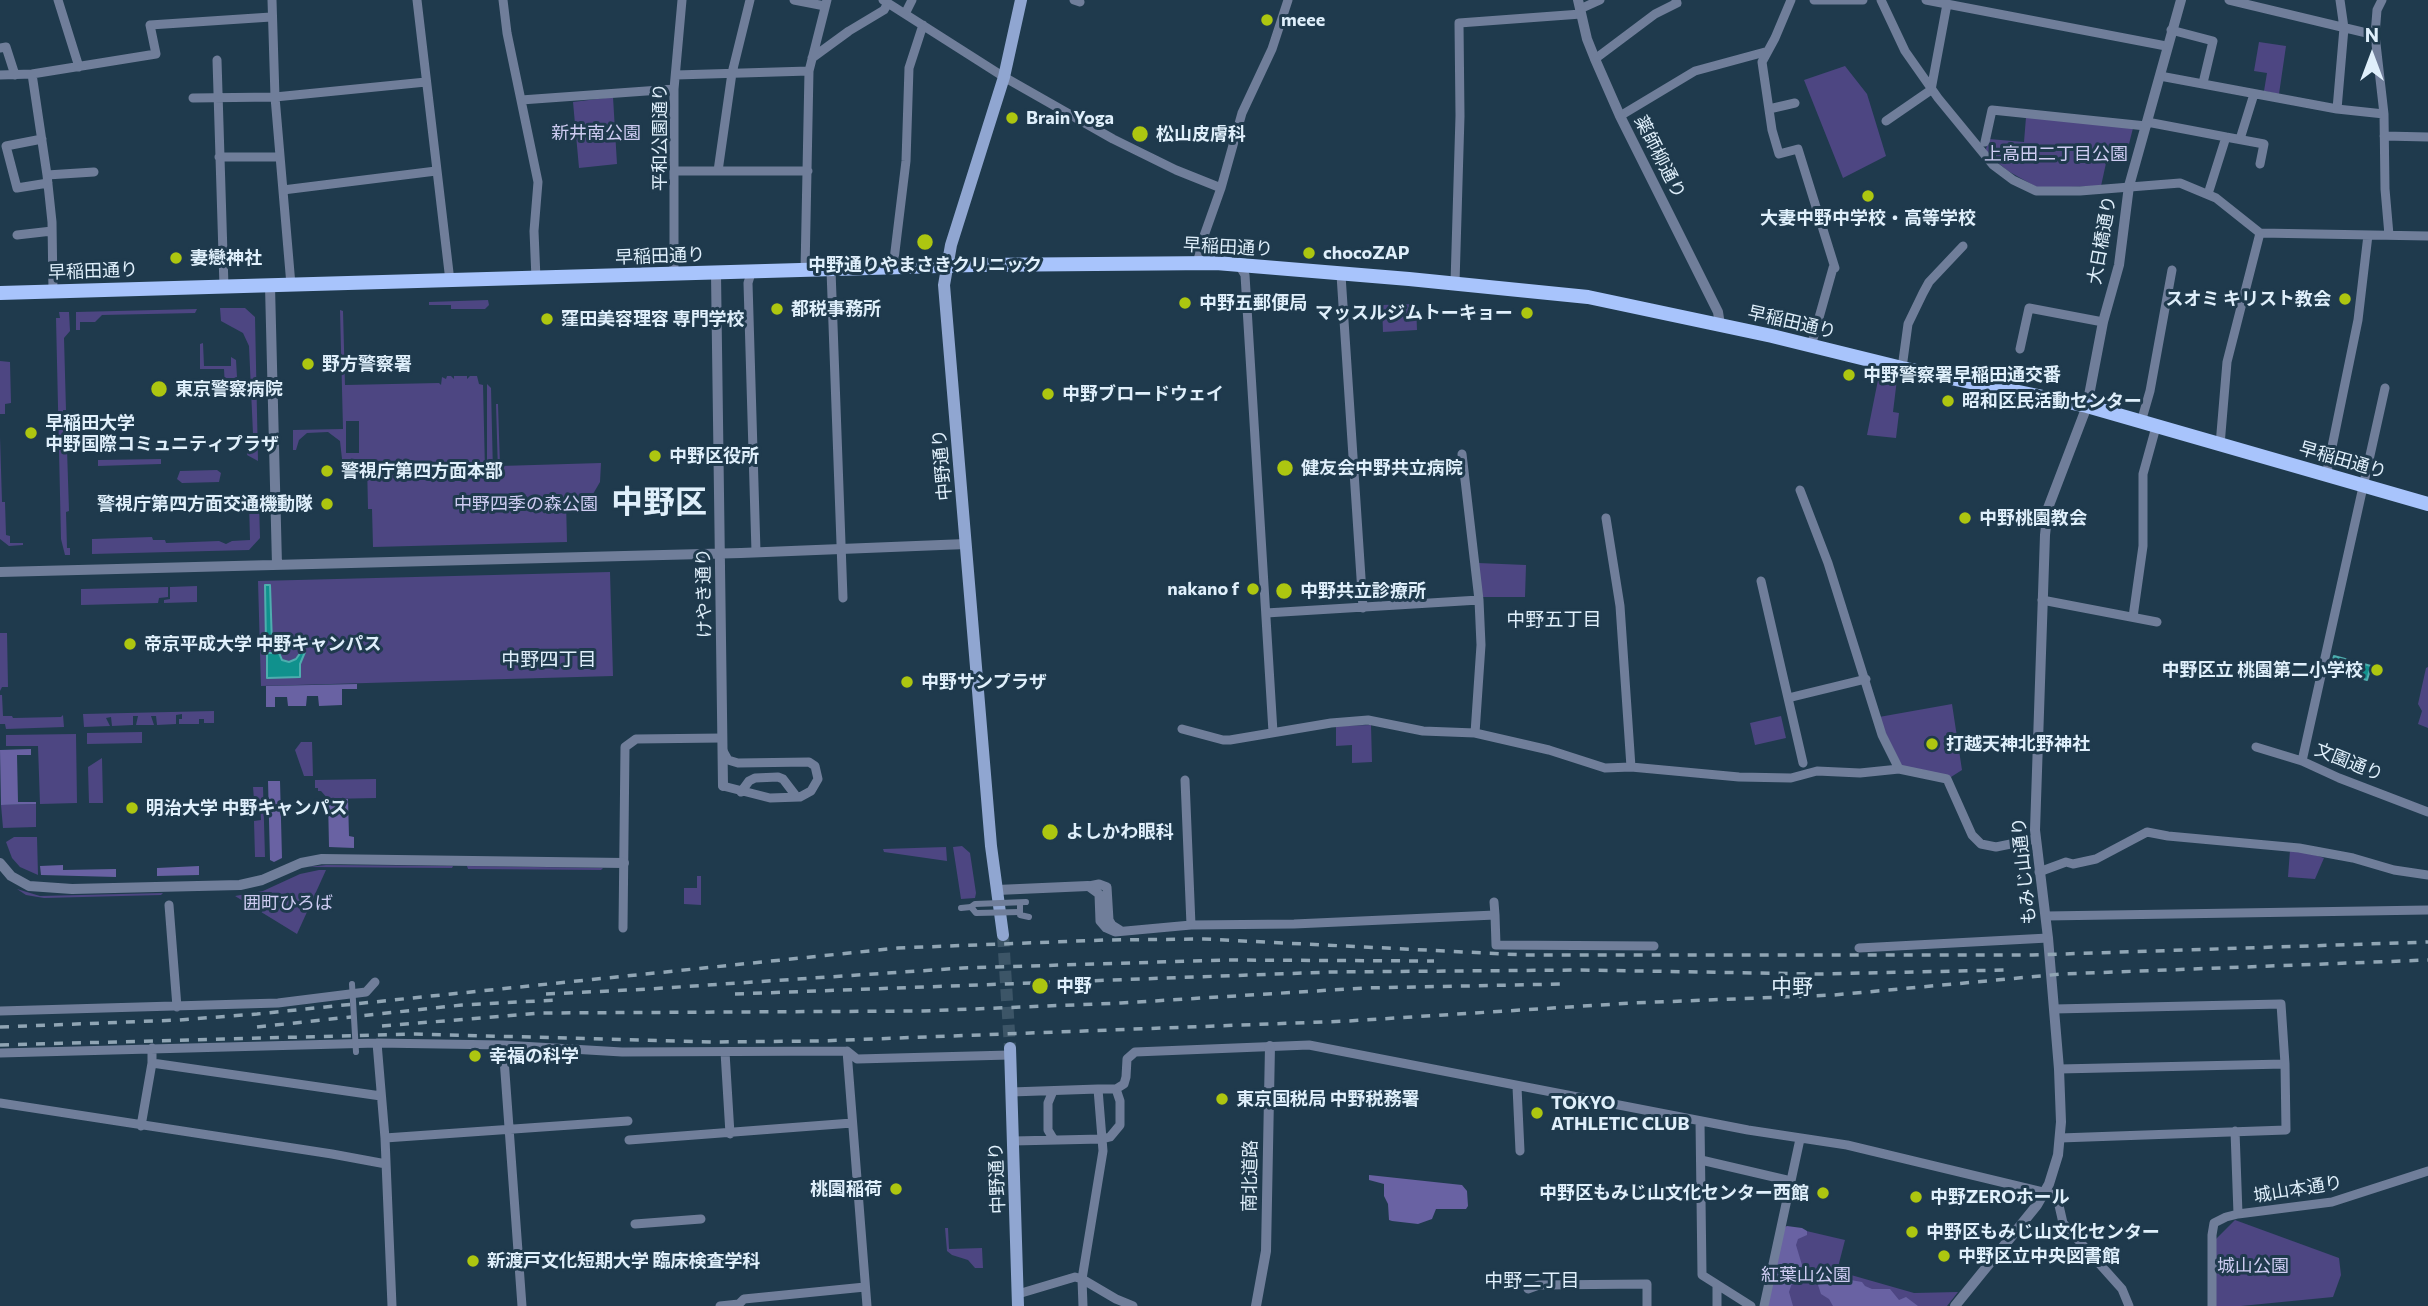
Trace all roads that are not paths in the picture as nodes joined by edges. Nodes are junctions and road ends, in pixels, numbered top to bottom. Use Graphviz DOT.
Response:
graph roads {
  1 [pos="58,0"];
  2 [pos="272,0"];
  3 [pos="417,0"];
  4 [pos="503,0"];
  5 [pos="682,0"];
  6 [pos="751,0"];
  7 [pos="794,0"];
  8 [pos="912,0"];
  9 [pos="1021,0"];
  10 [pos="1288,0"];
  11 [pos="1600,0"];
  12 [pos="1791,0"];
  13 [pos="1814,0"];
  14 [pos="1863,0"];
  15 [pos="1881,0"];
  16 [pos="1926,0"];
  17 [pos="2180,0"];
  18 [pos="2229,0"];
  19 [pos="2340,0"];
  20 [pos="2382,0"];
  21 [pos="886,1"];
  22 [pos="1680,1"];
  23 [pos="826,3"];
  24 [pos="1947,4"];
  25 [pos="1579,8"];
  26 [pos="905,14"];
  27 [pos="271,18"];
  28 [pos="923,25"];
  29 [pos="2344,28"];
  30 [pos="2171,30"];
  31 [pos="2375,35"];
  32 [pos="1261,44"];
  33 [pos="2166,46"];
  34 [pos="0,48"];
  35 [pos="1272,48"];
  36 [pos="1765,52"];
  37 [pos="812,58"];
  38 [pos="1595,59"];
  39 [pos="216,60"];
  40 [pos="79,67"];
  41 [pos="809,71"];
  42 [pos="732,73"];
  43 [pos="32,74"];
  44 [pos="0,75"];
  45 [pos="15,75"];
  46 [pos="676,75"];
  47 [pos="2160,76"];
  48 [pos="1004,77"];
  49 [pos="426,82"];
  50 [pos="2203,83"];
  51 [pos="674,89"];
  52 [pos="1931,90"];
  53 [pos="2254,94"];
  54 [pos="219,97"];
  55 [pos="275,97"];
  56 [pos="193,98"];
  57 [pos="521,100"];
  58 [pos="1795,103"];
  59 [pos="1769,109"];
  60 [pos="2337,109"];
  61 [pos="2384,114"];
  62 [pos="1620,116"];
  63 [pos="1886,121"];
  64 [pos="2146,124"];
  65 [pos="2385,136"];
  66 [pos="2226,137"];
  67 [pos="2428,137"];
  68 [pos="42,139"];
  69 [pos="2241,139"];
  70 [pos="1985,142"];
  71 [pos="219,157"];
  72 [pos="281,157"];
  73 [pos="2260,164"];
  74 [pos="676,171"];
  75 [pos="718,171"];
  76 [pos="808,171"];
  77 [pos="94,172"];
  78 [pos="436,172"];
  79 [pos="48,179"];
  80 [pos="2129,186"];
  81 [pos="1221,188"];
  82 [pos="283,190"];
  83 [pos="2208,194"];
  84 [pos="52,231"];
  85 [pos="2260,233"];
  86 [pos="2368,234"];
  87 [pos="17,235"];
  88 [pos="2389,235"];
  89 [pos="2428,236"];
  90 [pos="1963,246"];
  91 [pos="1198,263"];
  92 [pos="1239,265"];
  93 [pos="946,267"];
  94 [pos="893,268"];
  95 [pos="831,270"];
  96 [pos="2172,270"];
  97 [pos="805,271"];
  98 [pos="751,273"];
  99 [pos="716,274"];
  100 [pos="674,275"];
  101 [pos="1342,275"];
  102 [pos="536,279"];
  103 [pos="450,281"];
  104 [pos="1455,283"];
  105 [pos="290,285"];
  106 [pos="270,286"];
  107 [pos="224,287"];
  108 [pos="53,292"];
  109 [pos="0,293"];
  110 [pos="2103,322"];
  111 [pos="1720,326"];
  112 [pos="1811,346"];
  113 [pos="2020,349"];
  114 [pos="1902,368"];
  115 [pos="2385,388"];
  116 [pos="2087,406"];
  117 [pos="2141,422"];
  118 [pos="2156,427"];
  119 [pos="2220,444"];
  120 [pos="1462,454"];
  121 [pos="2326,476"];
  122 [pos="2364,487"];
  123 [pos="1800,490"];
  124 [pos="2428,504"];
  125 [pos="1606,518"];
  126 [pos="966,544"];
  127 [pos="841,549"];
  128 [pos="756,552"];
  129 [pos="721,553"];
  130 [pos="276,565"];
  131 [pos="0,572"];
  132 [pos="1761,581"];
  133 [pos="843,598"];
  134 [pos="1479,600"];
  135 [pos="2042,600"];
  136 [pos="1363,608"];
  137 [pos="1266,613"];
  138 [pos="2133,617"];
  139 [pos="2157,622"];
  140 [pos="1867,679"];
  141 [pos="1788,698"];
  142 [pos="1182,729"];
  143 [pos="1273,732"];
  144 [pos="1475,733"];
  145 [pos="722,738"];
  146 [pos="2256,747"];
  147 [pos="723,751"];
  148 [pos="2302,761"];
  149 [pos="1803,763"];
  150 [pos="1631,767"];
  151 [pos="1899,769"];
  152 [pos="1185,780"];
  153 [pos="723,786"];
  154 [pos="741,792"];
  155 [pos="800,797"];
  156 [pos="2428,812"];
  157 [pos="2035,839"];
  158 [pos="0,863"];
  159 [pos="624,863"];
  160 [pos="2039,872"];
  161 [pos="2428,875"];
  162 [pos="1088,886"];
  163 [pos="997,890"];
  164 [pos="1494,902"];
  165 [pos="169,905"];
  166 [pos="971,907"];
  167 [pos="961,908"];
  168 [pos="2428,910"];
  169 [pos="1495,915"];
  170 [pos="2046,916"];
  171 [pos="1191,925"];
  172 [pos="623,928"];
  173 [pos="1003,935"];
  174 [pos="2048,938"];
  175 [pos="1654,947"];
  176 [pos="1859,948"];
  177 [pos="375,982"];
  178 [pos="352,984"];
  179 [pos="177,1007"];
  180 [pos="2054,1009"];
  181 [pos="0,1011"];
  182 [pos="377,1043"];
  183 [pos="503,1045"];
  184 [pos="1270,1046"];
  185 [pos="152,1048"];
  186 [pos="847,1051"];
  187 [pos="356,1052"];
  188 [pos="725,1052"];
  189 [pos="1010,1052"];
  190 [pos="0,1053"];
  191 [pos="152,1063"];
  192 [pos="2285,1064"];
  193 [pos="2059,1069"];
  194 [pos="1517,1087"];
  195 [pos="1098,1089"];
  196 [pos="1116,1089"];
  197 [pos="1053,1091"];
  198 [pos="1011,1092"];
  199 [pos="381,1096"];
  200 [pos="0,1103"];
  201 [pos="628,1121"];
  202 [pos="1700,1121"];
  203 [pos="852,1123"];
  204 [pos="141,1126"];
  205 [pos="510,1130"];
  206 [pos="2235,1131"];
  207 [pos="730,1134"];
  208 [pos="384,1138"];
  209 [pos="2060,1138"];
  210 [pos="1102,1139"];
  211 [pos="1800,1139"];
  212 [pos="629,1140"];
  213 [pos="1054,1140"];
  214 [pos="1013,1141"];
  215 [pos="1520,1151"];
  216 [pos="1701,1160"];
  217 [pos="386,1164"];
  218 [pos="2428,1171"];
  219 [pos="1791,1181"];
  220 [pos="2044,1193"];
  221 [pos="2238,1214"];
  222 [pos="701,1219"];
  223 [pos="635,1224"];
  224 [pos="1082,1279"];
  225 [pos="1717,1285"];
  226 [pos="865,1287"];
  227 [pos="1528,1289"];
  228 [pos="1018,1300"];
  229 [pos="392,1306"];
  230 [pos="522,1306"];
  231 [pos="720,1306"];
  232 [pos="867,1306"];
  233 [pos="1083,1306"];
  234 [pos="1133,1306"];
  235 [pos="1256,1306"];
  236 [pos="1647,1306"];
  237 [pos="1717,1306"];
  238 [pos="1751,1306"];
  239 [pos="1764,1306"];
  240 [pos="1955,1306"];
  241 [pos="2129,1306"];
  242 [pos="2212,1306"];
  1 -- 40 [label="street"];
  2 -- 27 [label="street"];
  3 -- 49 [label="street"];
  4 -- 57 [label="street"];
  5 -- 46 [label="street, 平和公園通り"];
  6 -- 42 [label="street"];
  7 -- 23 [label="street"];
  8 -- 26 [label="street"];
  9 -- 48 [label="main road, 中野通り"];
  10 -- 35 [label="street"];
  11 -- 25 [label="street"];
  12 -- 36 [label="street"];
  13 -- 14 [label="street"];
  15 -- 52 [label="street"];
  16 -- 24 [label="street"];
  17 -- 30 [label="street, 大日橋通り"];
  18 -- 29 [label="street"];
  19 -- 29 [label="street"];
  20 -- 31 [label="street"];
  21 -- 26 [label="street"];
  21 -- 37 [label="street"];
  22 -- 38 [label="street"];
  23 -- 37 [label="street"];
  24 -- 33 [label="street"];
  24 -- 52 [label="street"];
  25 -- 38 [label="street, 薬師柳通り"];
  25 -- 104 [label="street"];
  26 -- 28 [label="street"];
  27 -- 40 [label="street"];
  27 -- 55 [label="street"];
  28 -- 48 [label="street"];
  28 -- 94 [label="street"];
  29 -- 31 [label="street"];
  29 -- 60 [label="street"];
  30 -- 33 [label="street, 大日橋通り"];
  30 -- 50 [label="street"];
  31 -- 61 [label="street"];
  32 -- 35 [label="street"];
  33 -- 47 [label="street, 大日橋通り"];
  34 -- 45 [label="street"];
  35 -- 81 [label="street"];
  36 -- 59 [label="street"];
  36 -- 62 [label="street"];
  37 -- 41 [label="street"];
  38 -- 62 [label="street, 薬師柳通り"];
  39 -- 54 [label="street"];
  40 -- 43 [label="street"];
  41 -- 42 [label="street"];
  41 -- 76 [label="street"];
  42 -- 46 [label="street"];
  42 -- 75 [label="street"];
  43 -- 45 [label="street"];
  43 -- 68 [label="street"];
  44 -- 45 [label="street"];
  46 -- 51 [label="street, 平和公園通り"];
  47 -- 50 [label="street"];
  47 -- 64 [label="street, 大日橋通り"];
  48 -- 81 [label="street"];
  48 -- 93 [label="main road, 中野通り"];
  49 -- 55 [label="street"];
  49 -- 78 [label="street"];
  50 -- 53 [label="street"];
  51 -- 57 [label="street"];
  51 -- 74 [label="street, 平和公園通り"];
  52 -- 63 [label="street"];
  52 -- 80 [label="street"];
  53 -- 60 [label="street"];
  53 -- 69 [label="street"];
  54 -- 55 [label="street"];
  54 -- 56 [label="street"];
  54 -- 71 [label="street"];
  55 -- 72 [label="street"];
  57 -- 102 [label="street"];
  58 -- 59 [label="street"];
  59 -- 112 [label="street"];
  60 -- 61 [label="street"];
  61 -- 65 [label="street"];
  62 -- 111 [label="street, 薬師柳通り"];
  64 -- 66 [label="street"];
  64 -- 70 [label="street"];
  64 -- 80 [label="street, 大日橋通り"];
  65 -- 67 [label="street"];
  65 -- 88 [label="street"];
  66 -- 69 [label="street"];
  66 -- 83 [label="street"];
  68 -- 79 [label="street"];
  68 -- 79 [label="street"];
  69 -- 73 [label="street"];
  71 -- 72 [label="street"];
  71 -- 107 [label="street"];
  72 -- 82 [label="street"];
  74 -- 75 [label="street"];
  74 -- 100 [label="street, 平和公園通り"];
  75 -- 76 [label="street"];
  76 -- 97 [label="street"];
  77 -- 79 [label="street"];
  78 -- 82 [label="street"];
  78 -- 103 [label="street"];
  79 -- 84 [label="street"];
  80 -- 83 [label="street"];
  80 -- 110 [label="street, 大日橋通り"];
  81 -- 91 [label="street"];
  82 -- 105 [label="street"];
  83 -- 85 [label="street"];
  84 -- 87 [label="street"];
  84 -- 108 [label="street"];
  85 -- 86 [label="street"];
  85 -- 119 [label="street"];
  86 -- 88 [label="street"];
  86 -- 121 [label="street"];
  88 -- 89 [label="street"];
  90 -- 114 [label="street"];
  91 -- 92 [label="main road, 早稲田通り"];
  91 -- 93 [label="main road, 早稲田通り"];
  92 -- 101 [label="main road, 早稲田通り"];
  92 -- 137 [label="street"];
  93 -- 94 [label="main road, 早稲田通り"];
  93 -- 126 [label="main road, 中野通り"];
  94 -- 95 [label="main road, 早稲田通り"];
  95 -- 97 [label="main road, 早稲田通り"];
  95 -- 127 [label="street"];
  96 -- 117 [label="street"];
  97 -- 98 [label="main road, 早稲田通り"];
  98 -- 99 [label="main road, 早稲田通り"];
  98 -- 128 [label="street"];
  99 -- 100 [label="main road, 早稲田通り"];
  99 -- 129 [label="street, けやき通り"];
  100 -- 102 [label="main road, 早稲田通り"];
  101 -- 104 [label="main road, 早稲田通り"];
  101 -- 136 [label="street"];
  102 -- 103 [label="main road, 早稲田通り"];
  103 -- 105 [label="main road, 早稲田通り"];
  104 -- 111 [label="main road, 早稲田通り"];
  105 -- 106 [label="main road, 早稲田通り"];
  106 -- 107 [label="main road, 早稲田通り"];
  106 -- 130 [label="street"];
  107 -- 108 [label="main road, 早稲田通り"];
  108 -- 109 [label="main road, 早稲田通り"];
  110 -- 113 [label="street"];
  110 -- 116 [label="street, 大日橋通り"];
  111 -- 112 [label="main road, 早稲田通り"];
  112 -- 114 [label="main road, 早稲田通り"];
  114 -- 116 [label="main road, 早稲田通り"];
  115 -- 122 [label="street"];
  116 -- 117 [label="main road, 早稲田通り"];
  116 -- 135 [label="street, もみじ山通り"];
  117 -- 118 [label="main road, 早稲田通り"];
  118 -- 119 [label="main road, 早稲田通り"];
  118 -- 138 [label="street"];
  119 -- 121 [label="main road, 早稲田通り"];
  120 -- 134 [label="street"];
  121 -- 122 [label="main road, 早稲田通り"];
  122 -- 124 [label="main road, 早稲田通り"];
  122 -- 148 [label="street"];
  123 -- 140 [label="street"];
  125 -- 150 [label="street"];
  126 -- 127 [label="street"];
  126 -- 163 [label="main road, 中野通り"];
  127 -- 128 [label="street"];
  127 -- 133 [label="street"];
  128 -- 129 [label="street"];
  129 -- 130 [label="street"];
  129 -- 145 [label="street, けやき通り"];
  130 -- 131 [label="street"];
  132 -- 141 [label="street"];
  134 -- 136 [label="street"];
  134 -- 144 [label="street"];
  135 -- 138 [label="street"];
  135 -- 157 [label="street, もみじ山通り"];
  136 -- 137 [label="street"];
  137 -- 143 [label="street"];
  138 -- 139 [label="street"];
  140 -- 141 [label="street"];
  140 -- 151 [label="street"];
  141 -- 149 [label="street"];
  142 -- 143 [label="street"];
  143 -- 144 [label="street"];
  144 -- 150 [label="street"];
  145 -- 147 [label="street, けやき通り"];
  145 -- 159 [label="street"];
  146 -- 148 [label="street, 文園通り"];
  147 -- 153 [label="street, けやき通り"];
  147 -- 155 [label="street"];
  148 -- 156 [label="street, 文園通り"];
  150 -- 151 [label="street"];
  151 -- 157 [label="street"];
  152 -- 171 [label="street"];
  153 -- 154 [label="street"];
  154 -- 155 [label="street"];
  154 -- 155 [label="street"];
  157 -- 160 [label="street, もみじ山通り"];
  158 -- 159 [label="street"];
  159 -- 172 [label="street"];
  160 -- 161 [label="street"];
  160 -- 170 [label="street, もみじ山通り"];
  162 -- 163 [label="street"];
  162 -- 171 [label="street"];
  163 -- 173 [label="main road, 中野通り"];
  164 -- 169 [label="street"];
  165 -- 179 [label="street"];
  166 -- 166 [label="street, bridge"];
  166 -- 167 [label="street, bridge"];
  168 -- 170 [label="street"];
  169 -- 171 [label="street"];
  169 -- 175 [label="street"];
  170 -- 174 [label="street, もみじ山通り"];
  174 -- 176 [label="street"];
  174 -- 180 [label="street, もみじ山通り"];
  177 -- 179 [label="street"];
  178 -- 187 [label="street, bridge"];
  179 -- 181 [label="street"];
  180 -- 192 [label="street"];
  180 -- 193 [label="street, もみじ山通り"];
  182 -- 183 [label="street"];
  182 -- 185 [label="street"];
  182 -- 199 [label="street"];
  183 -- 188 [label="street"];
  183 -- 205 [label="street"];
  184 -- 194 [label="street"];
  184 -- 196 [label="street"];
  184 -- 235 [label="street, 南北道路"];
  185 -- 190 [label="street"];
  185 -- 191 [label="street"];
  186 -- 188 [label="street"];
  186 -- 189 [label="street"];
  186 -- 203 [label="street"];
  188 -- 207 [label="street"];
  189 -- 198 [label="main road, 中野通り"];
  191 -- 199 [label="street"];
  191 -- 204 [label="street"];
  192 -- 193 [label="street"];
  192 -- 206 [label="street"];
  193 -- 209 [label="street, もみじ山通り"];
  194 -- 202 [label="street"];
  194 -- 215 [label="street"];
  195 -- 196 [label="street"];
  195 -- 197 [label="street"];
  195 -- 210 [label="street"];
  196 -- 210 [label="street"];
  197 -- 198 [label="street"];
  197 -- 213 [label="street"];
  198 -- 214 [label="main road, 中野通り"];
  199 -- 208 [label="street"];
  200 -- 204 [label="street"];
  201 -- 205 [label="street"];
  202 -- 211 [label="street"];
  202 -- 216 [label="street"];
  203 -- 207 [label="street"];
  203 -- 226 [label="street"];
  204 -- 217 [label="street"];
  205 -- 208 [label="street"];
  205 -- 230 [label="street"];
  206 -- 209 [label="street"];
  206 -- 221 [label="street"];
  207 -- 212 [label="street"];
  208 -- 217 [label="street"];
  209 -- 220 [label="street, もみじ山通り"];
  210 -- 213 [label="street"];
  210 -- 224 [label="street"];
  211 -- 219 [label="street"];
  211 -- 220 [label="street"];
  213 -- 214 [label="street"];
  214 -- 228 [label="main road, 中野通り"];
  216 -- 219 [label="street"];
  216 -- 225 [label="street"];
  217 -- 229 [label="street"];
  218 -- 221 [label="street, 城山本通り"];
  219 -- 239 [label="street"];
  220 -- 240 [label="street, もみじ山通り"];
  220 -- 241 [label="street"];
  221 -- 242 [label="street, 城山本通り"];
  222 -- 223 [label="street"];
  224 -- 228 [label="street"];
  224 -- 233 [label="street"];
  224 -- 234 [label="street"];
  225 -- 237 [label="street"];
  225 -- 238 [label="street"];
  226 -- 231 [label="street"];
  226 -- 232 [label="street"];
  227 -- 236 [label="street"];
}
